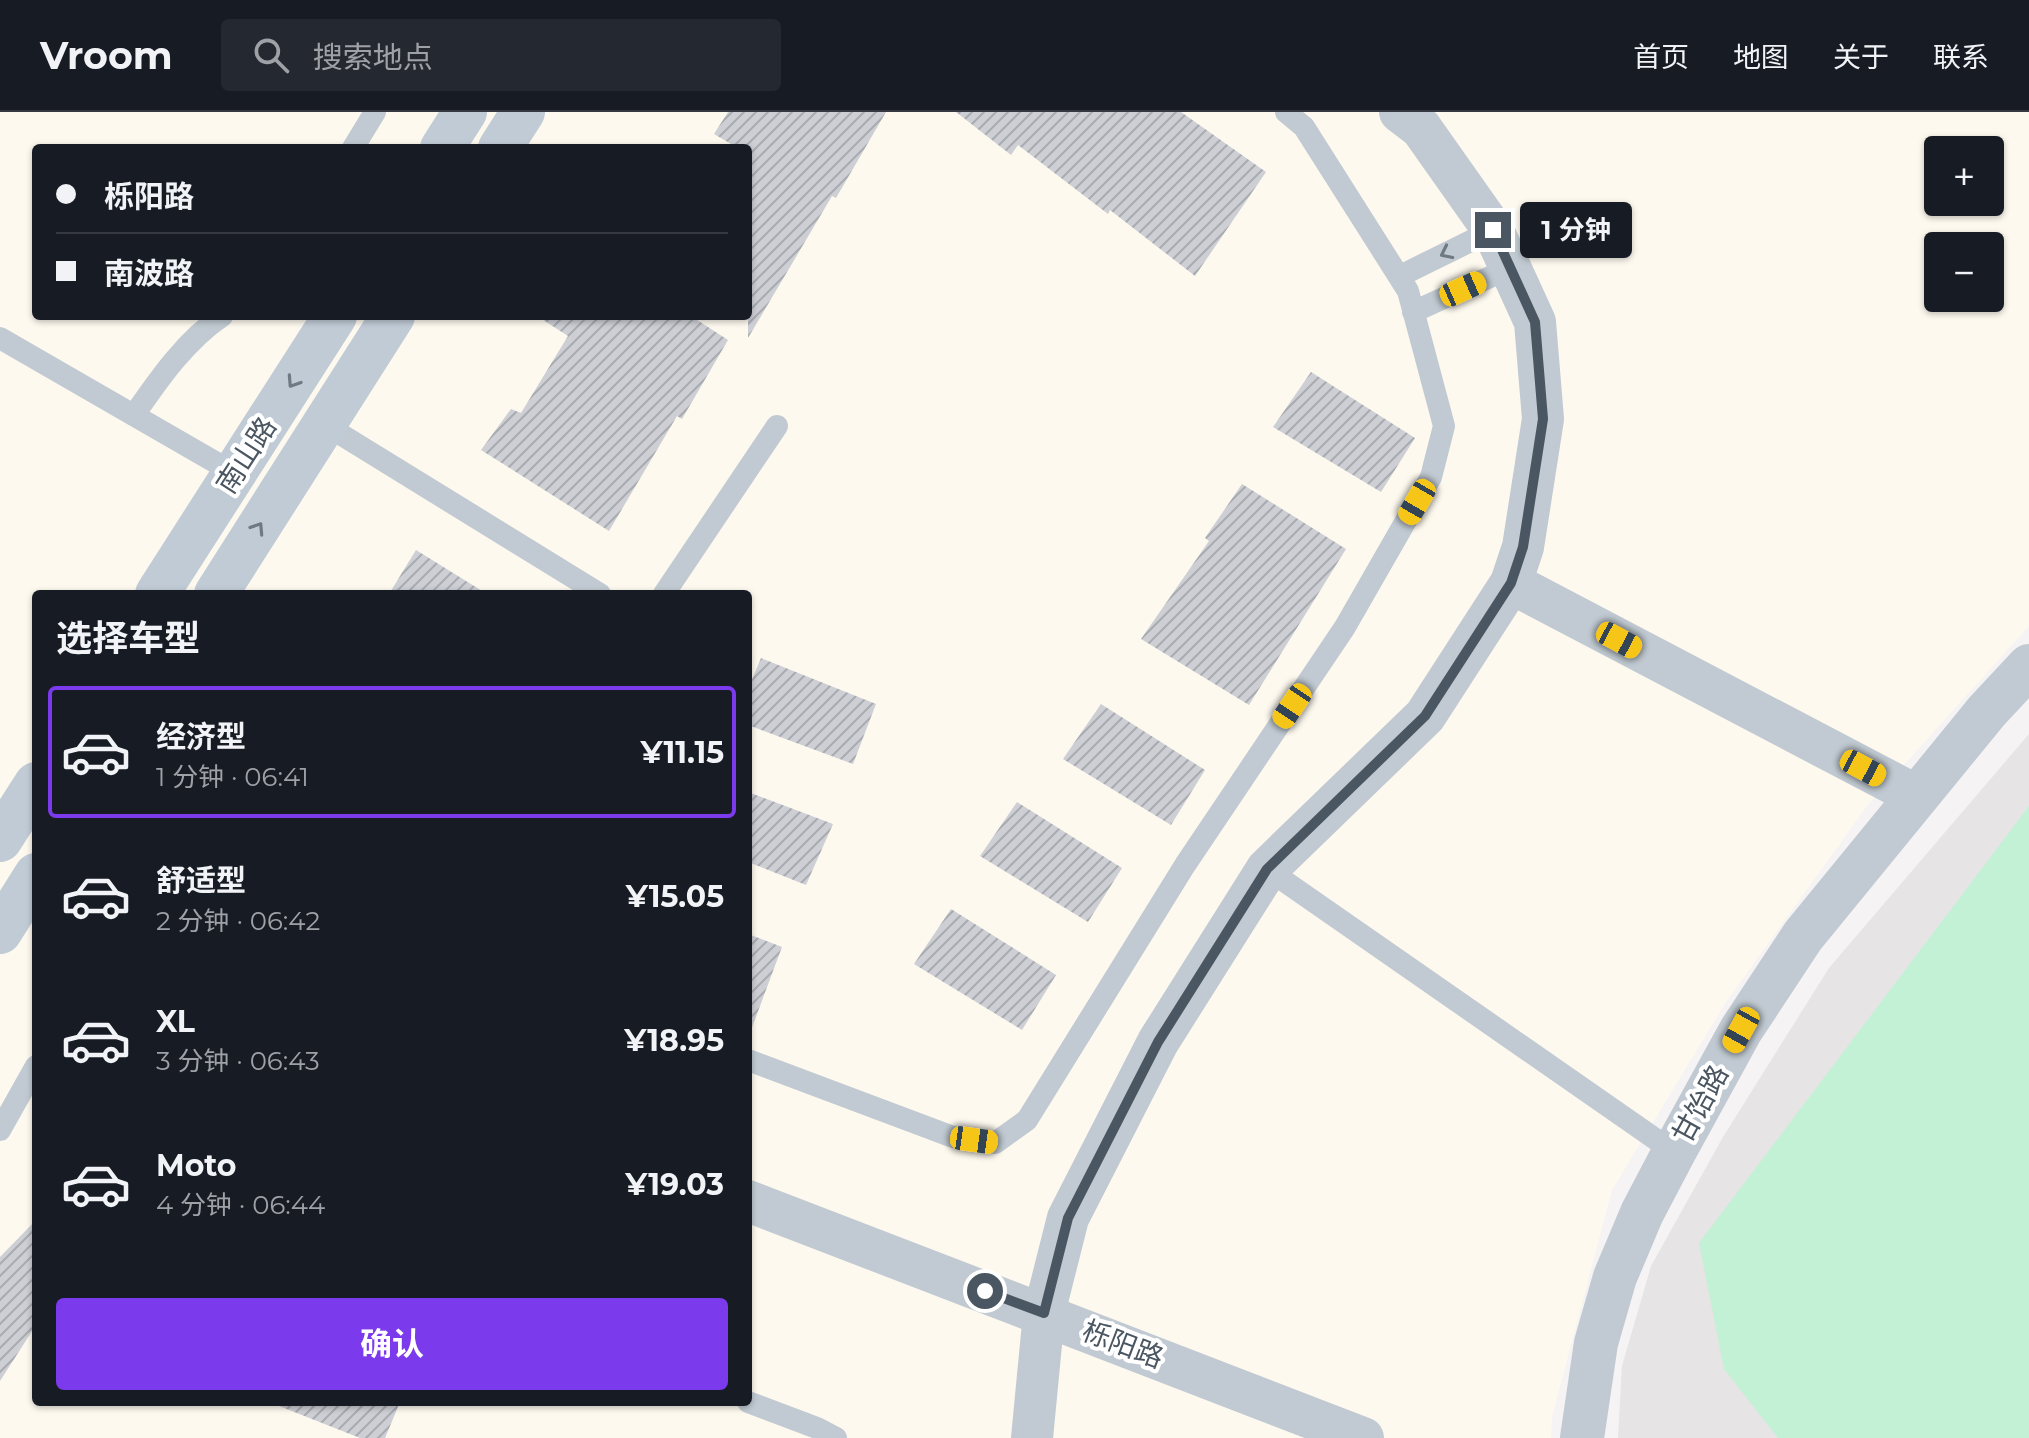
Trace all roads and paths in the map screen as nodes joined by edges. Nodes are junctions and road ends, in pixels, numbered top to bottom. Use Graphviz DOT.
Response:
graph roads {
  1 [pos="375,112"];
  2 [pos="465,112"];
  3 [pos="523,112"];
  4 [pos="1286,112"];
  5 [pos="1400,112"];
  6 [pos="355,144"];
  7 [pos="445,144"];
  8 [pos="503,144"];
  9 [pos="1493,230"];
  10 [pos="1512,267"];
  11 [pos="1400,276"];
  12 [pos="1413,312"];
  13 [pos="216,320"];
  14 [pos="332,320"];
  15 [pos="390,320"];
  16 [pos="0,338"];
  17 [pos="134,415"];
  18 [pos="324,424"];
  19 [pos="777,426"];
  20 [pos="234,473"];
  21 [pos="1511,583"];
  22 [pos="160,590"];
  23 [pos="219,590"];
  24 [pos="594,590"];
  25 [pos="667,590"];
  26 [pos="2029,666"];
  27 [pos="32,790"];
  28 [pos="1917,796"];
  29 [pos="0,840"];
  30 [pos="1267,869"];
  31 [pos="32,883"];
  32 [pos="11,923"];
  33 [pos="752,1062"];
  34 [pos="32,1073"];
  35 [pos="0,1130"];
  36 [pos="1674,1152"];
  37 [pos="752,1203"];
  38 [pos="1044,1313"];
  39 [pos="752,1404"];
  40 [pos="836,1438"];
  41 [pos="1032,1438"];
  42 [pos="1363,1438"];
  43 [pos="1582,1438"];
  1 -- 6 [label="lane"];
  2 -- 7 [label="main road"];
  3 -- 8 [label="main road"];
  4 -- 11 [label="lane"];
  5 -- 9 [label="street"];
  9 -- 10 [label="street"];
  9 -- 11 [label="lane, one-way"];
  10 -- 12 [label="lane"];
  10 -- 21 [label="street"];
  11 -- 12 [label="lane"];
  12 -- 33 [label="lane"];
  13 -- 17 [label="lane"];
  14 -- 20 [label="main road, 南山路, one-way"];
  15 -- 18 [label="main road, 南山路"];
  16 -- 17 [label="lane"];
  17 -- 20 [label="lane"];
  23 -- 18 [label="main road, 南山路, one-way"];
  18 -- 24 [label="lane"];
  19 -- 25 [label="lane"];
  20 -- 22 [label="main road, 南山路"];
  21 -- 28 [label="street"];
  21 -- 30 [label="street"];
  26 -- 28 [label="street, 甘饴路"];
  27 -- 29 [label="main road"];
  28 -- 36 [label="street, 甘饴路"];
  30 -- 36 [label="lane"];
  30 -- 38 [label="street"];
  31 -- 32 [label="main road"];
  34 -- 35 [label="lane"];
  36 -- 43 [label="street, 甘饴路"];
  37 -- 38 [label="street, 栎阳路"];
  38 -- 41 [label="street"];
  38 -- 42 [label="street, 栎阳路"];
  39 -- 40 [label="lane"];
}
